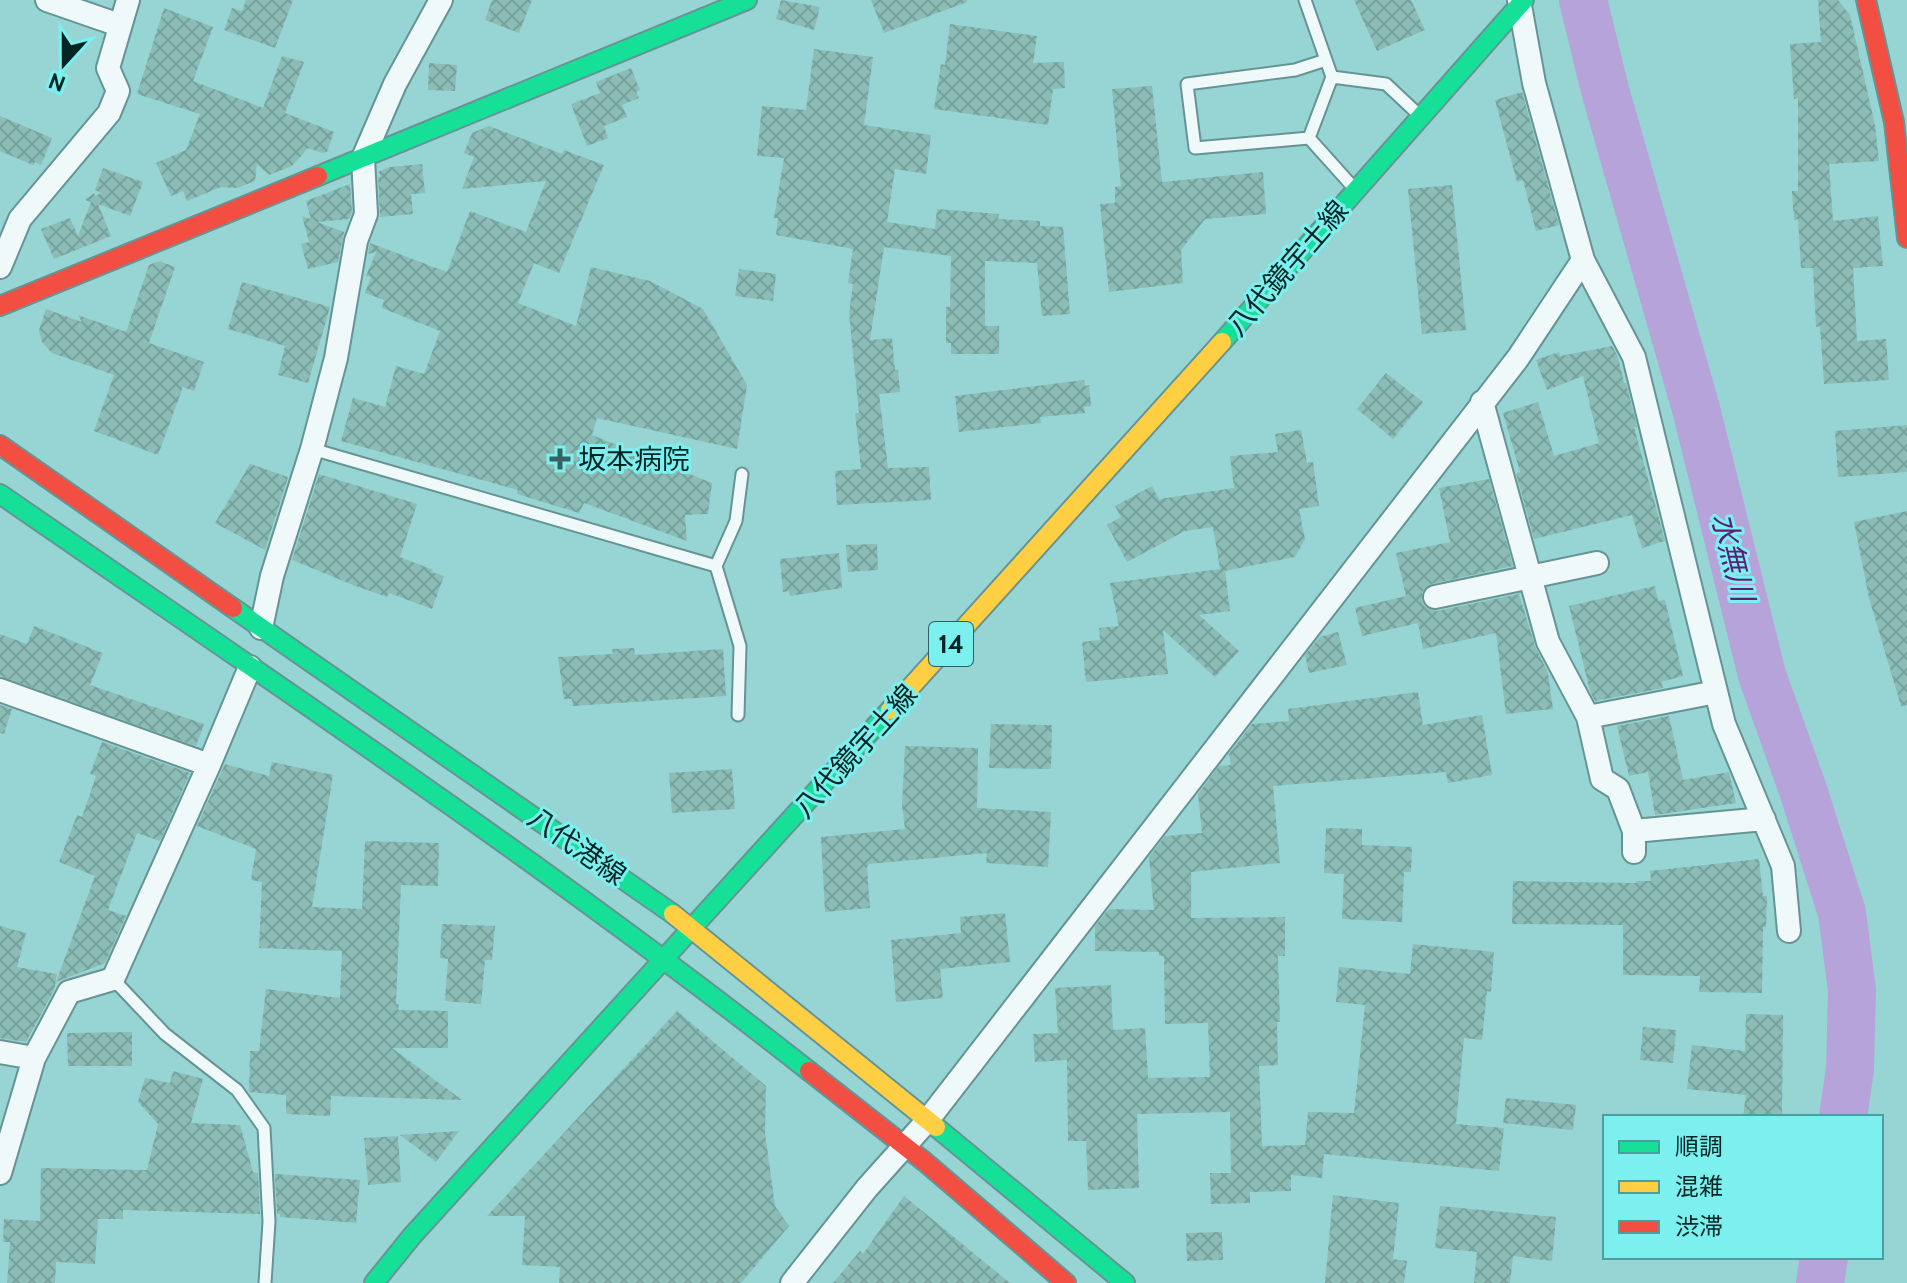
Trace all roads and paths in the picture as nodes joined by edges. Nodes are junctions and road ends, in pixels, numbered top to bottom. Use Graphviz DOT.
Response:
graph roads {
  1 [pos="47,0"];
  2 [pos="128,0"];
  3 [pos="441,0"];
  4 [pos="747,0"];
  5 [pos="1305,0"];
  6 [pos="1866,0"];
  7 [pos="1521,1"];
  8 [pos="119,25"];
  9 [pos="1326,60"];
  10 [pos="1332,77"];
  11 [pos="1421,117"];
  12 [pos="1309,138"];
  13 [pos="363,158"];
  14 [pos="1356,191"];
  15 [pos="1907,238"];
  16 [pos="1583,260"];
  17 [pos="0,267"];
  18 [pos="0,306"];
  19 [pos="1482,402"];
  20 [pos="0,445"];
  21 [pos="312,449"];
  22 [pos="742,474"];
  23 [pos="0,494"];
  24 [pos="1597,563"];
  25 [pos="716,566"];
  26 [pos="1532,577"];
  27 [pos="1435,597"];
  28 [pos="261,628"];
  29 [pos="250,667"];
  30 [pos="0,690"];
  31 [pos="1716,692"];
  32 [pos="738,715"];
  33 [pos="1588,717"];
  34 [pos="209,765"];
  35 [pos="1764,819"];
  36 [pos="694,929"];
  37 [pos="1789,931"];
  38 [pos="664,961"];
  39 [pos="113,979"];
  40 [pos="0,1052"];
  41 [pos="34,1058"];
  42 [pos="927,1121"];
  43 [pos="904,1145"];
  44 [pos="0,1173"];
  45 [pos="265,1283"];
  46 [pos="374,1283"];
  47 [pos="792,1283"];
  48 [pos="1066,1283"];
  49 [pos="1125,1283"];
  1 -- 8 [label="street"];
  2 -- 8 [label="street"];
  3 -- 13 [label="street"];
  4 -- 13 [label="main road"];
  5 -- 9 [label="lane"];
  6 -- 15 [label="main road"];
  7 -- 11 [label="main road, 八代鏡宇土線 / 14"];
  7 -- 16 [label="street"];
  8 -- 17 [label="street"];
  9 -- 10 [label="lane"];
  9 -- 12 [label="lane"];
  10 -- 11 [label="lane"];
  10 -- 12 [label="lane"];
  11 -- 14 [label="main road, 八代鏡宇土線 / 14"];
  12 -- 14 [label="lane"];
  13 -- 18 [label="main road"];
  13 -- 21 [label="street"];
  14 -- 36 [label="main road, 八代鏡宇土線 / 14"];
  16 -- 19 [label="street"];
  16 -- 31 [label="street"];
  19 -- 26 [label="street"];
  19 -- 42 [label="street"];
  20 -- 28 [label="main road, 八代港線"];
  21 -- 25 [label="lane"];
  21 -- 28 [label="street"];
  22 -- 25 [label="lane"];
  23 -- 29 [label="main road, 八代港線"];
  24 -- 26 [label="street"];
  25 -- 32 [label="lane"];
  26 -- 27 [label="street"];
  26 -- 33 [label="street"];
  28 -- 36 [label="main road, 八代港線"];
  29 -- 34 [label="street"];
  29 -- 38 [label="main road, 八代港線"];
  30 -- 34 [label="street"];
  31 -- 33 [label="street"];
  31 -- 35 [label="street"];
  33 -- 35 [label="street"];
  34 -- 39 [label="street"];
  35 -- 37 [label="street"];
  36 -- 38 [label="main road, 八代鏡宇土線 / 14"];
  36 -- 42 [label="main road, 八代港線"];
  38 -- 43 [label="main road, 八代港線"];
  38 -- 46 [label="main road, 八代鏡宇土線 / 14"];
  39 -- 41 [label="street"];
  39 -- 45 [label="lane"];
  40 -- 41 [label="street"];
  41 -- 44 [label="street"];
  42 -- 43 [label="street"];
  42 -- 49 [label="main road, 八代港線"];
  43 -- 47 [label="street"];
  43 -- 48 [label="main road, 八代港線"];
}
